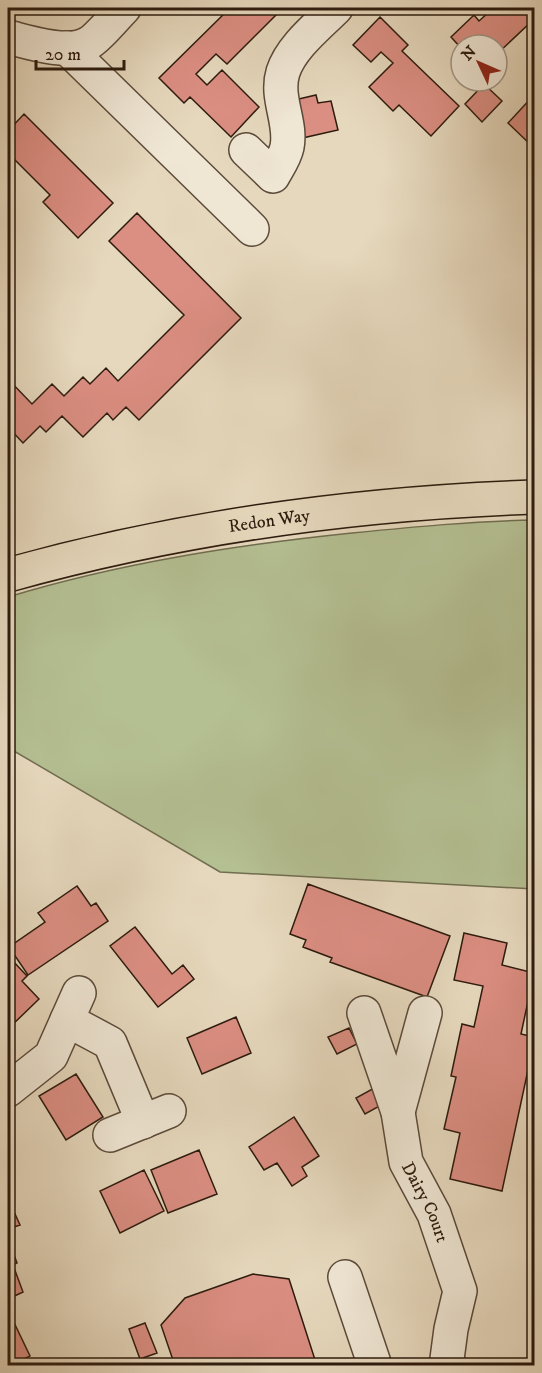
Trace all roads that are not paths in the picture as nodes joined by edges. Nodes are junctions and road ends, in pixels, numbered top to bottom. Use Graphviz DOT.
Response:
graph roads {
  1 [pos="124,8"];
  2 [pos="336,8"];
  3 [pos="8,37"];
  4 [pos="67,48"];
  5 [pos="246,150"];
  6 [pos="252,230"];
  7 [pos="534,497"];
  8 [pos="8,575"];
  9 [pos="364,1013"];
  10 [pos="425,1013"];
  11 [pos="8,1090"];
  12 [pos="398,1112"];
  13 [pos="110,1135"];
  14 [pos="345,1277"];
  15 [pos="375,1365"];
  16 [pos="450,1365"];
  1 -- 4 [label="street"];
  2 -- 5 [label="street"];
  3 -- 4 [label="street"];
  4 -- 6 [label="street"];
  7 -- 8 [label="main road, Redon Way"];
  9 -- 12 [label="street, Dairy Court"];
  10 -- 12 [label="street, Dairy Court"];
  11 -- 13 [label="street"];
  12 -- 16 [label="street, Dairy Court"];
  14 -- 15 [label="street"];
}
